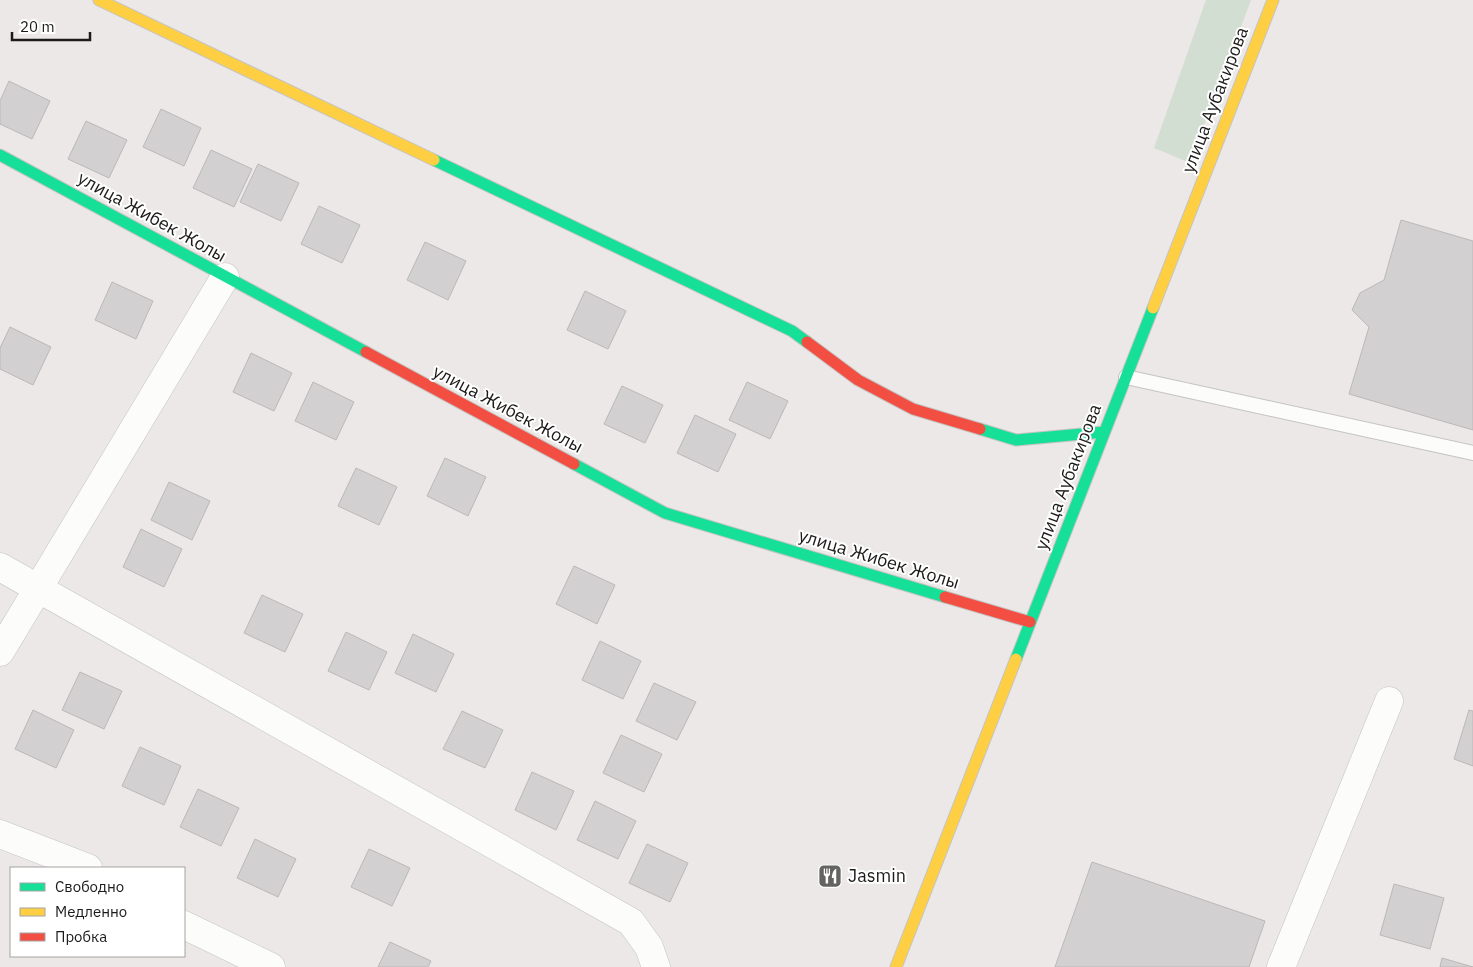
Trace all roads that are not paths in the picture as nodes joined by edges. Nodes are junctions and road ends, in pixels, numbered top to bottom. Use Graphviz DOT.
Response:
graph roads {
  1 [pos="99,0"];
  2 [pos="1273,0"];
  3 [pos="0,155"];
  4 [pos="225,278"];
  5 [pos="1126,377"];
  6 [pos="1104,432"];
  7 [pos="1473,453"];
  8 [pos="0,567"];
  9 [pos="38,588"];
  10 [pos="1030,622"];
  11 [pos="0,652"];
  12 [pos="1389,701"];
  13 [pos="0,834"];
  14 [pos="85,867"];
  15 [pos="185,925"];
  16 [pos="271,967"];
  17 [pos="656,967"];
  18 [pos="896,967"];
  19 [pos="1281,967"];
  1 -- 6 [label="street"];
  2 -- 5 [label="street, улица Аубакирова"];
  3 -- 4 [label="street, улица Жибек Жолы"];
  4 -- 9 [label="street"];
  4 -- 10 [label="street, улица Жибек Жолы"];
  5 -- 6 [label="street, улица Аубакирова"];
  5 -- 7 [label="lane"];
  6 -- 10 [label="street, улица Аубакирова"];
  8 -- 9 [label="street"];
  9 -- 11 [label="street"];
  9 -- 17 [label="street"];
  10 -- 18 [label="street, улица Аубакирова"];
  12 -- 19 [label="street"];
  13 -- 14 [label="street"];
  15 -- 16 [label="street"];
}
